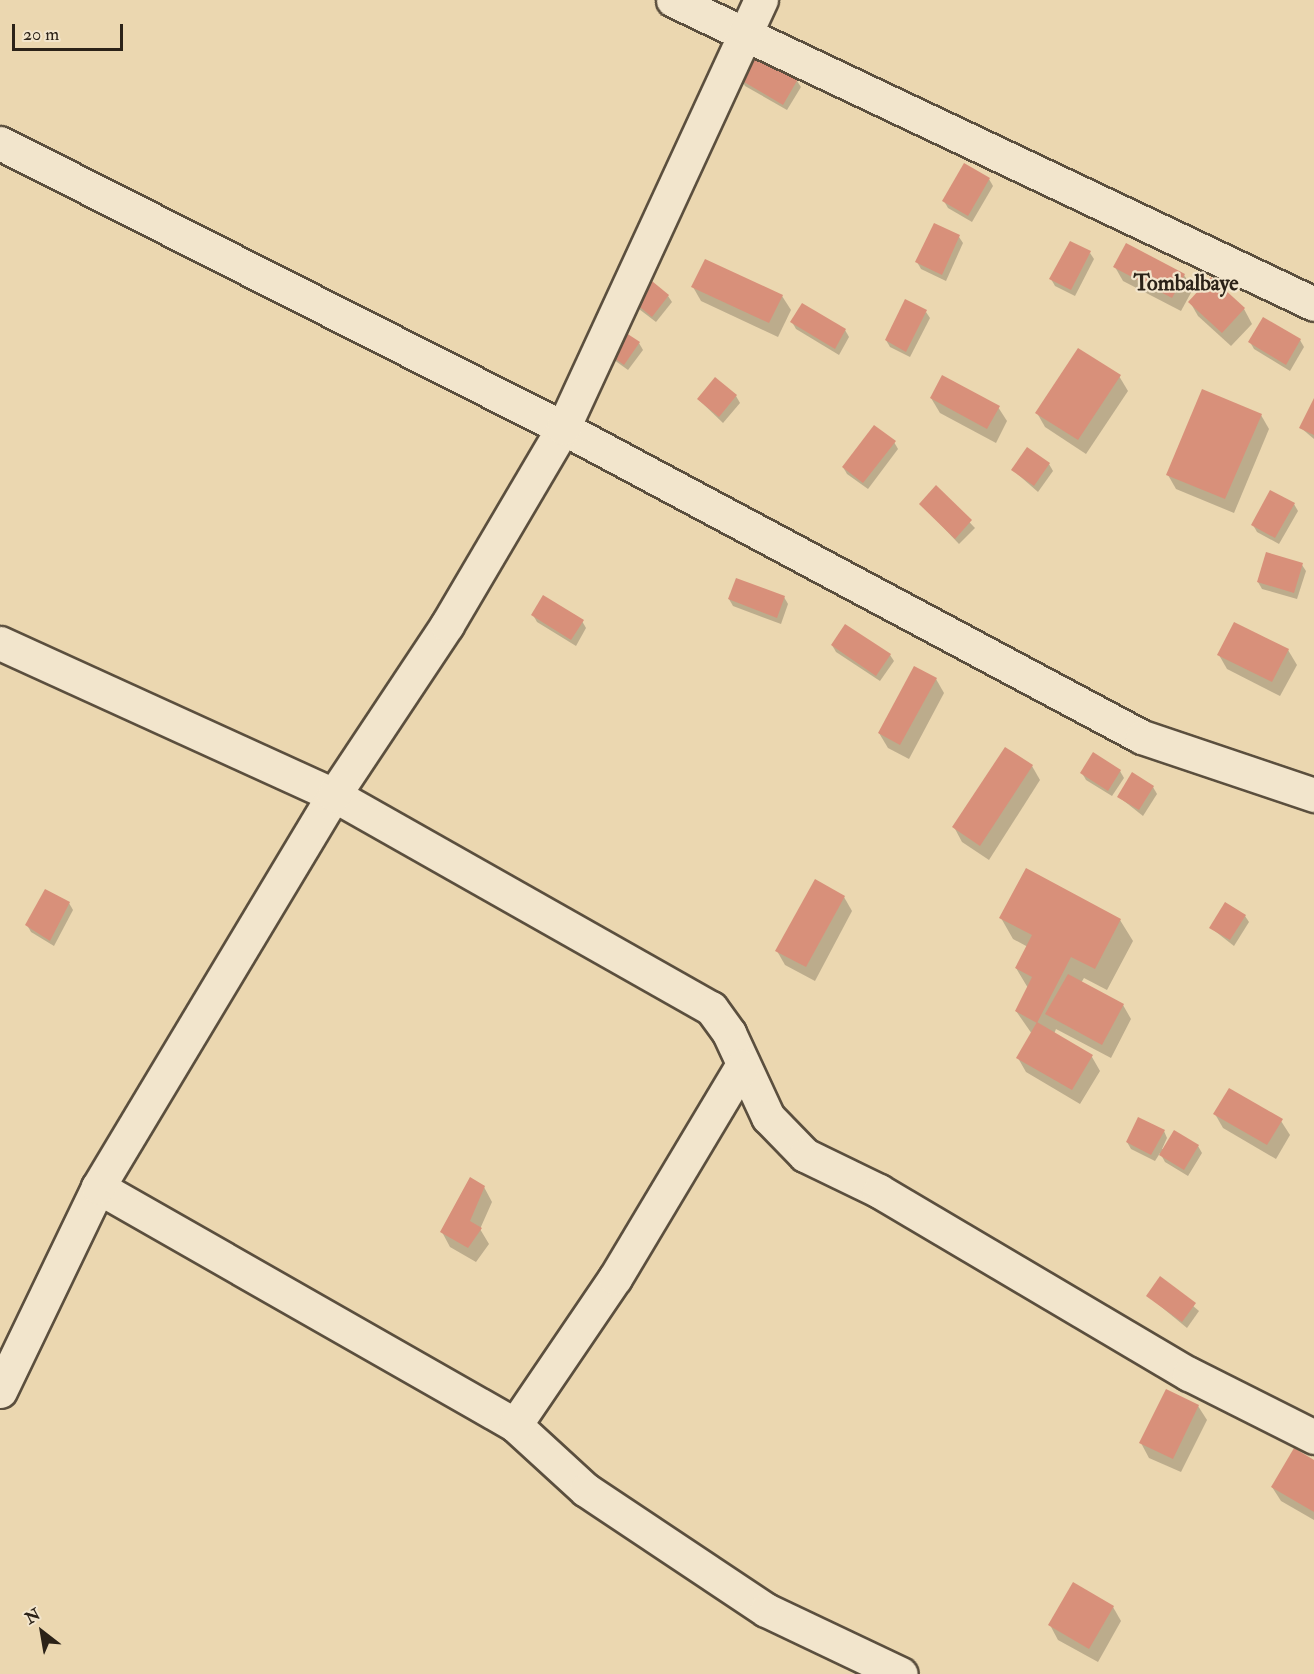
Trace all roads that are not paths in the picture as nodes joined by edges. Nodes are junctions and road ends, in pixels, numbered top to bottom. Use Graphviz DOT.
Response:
graph roads {
  1 [pos="673,0"];
  2 [pos="761,0"];
  3 [pos="743,33"];
  4 [pos="0,143"];
  5 [pos="1314,304"];
  6 [pos="563,428"];
  7 [pos="0,644"];
  8 [pos="334,795"];
  9 [pos="1314,795"];
  10 [pos="742,1065"];
  11 [pos="98,1187"];
  12 [pos="0,1391"];
  13 [pos="516,1425"];
  14 [pos="1314,1437"];
  15 [pos="901,1674"];
  1 -- 3 [label="street"];
  2 -- 3 [label="street"];
  3 -- 5 [label="street"];
  3 -- 6 [label="street"];
  4 -- 6 [label="street"];
  6 -- 8 [label="street"];
  6 -- 9 [label="street"];
  7 -- 8 [label="street"];
  8 -- 10 [label="street"];
  8 -- 11 [label="street"];
  10 -- 13 [label="street"];
  10 -- 14 [label="street"];
  11 -- 12 [label="street"];
  11 -- 13 [label="street"];
  13 -- 15 [label="street"];
}
